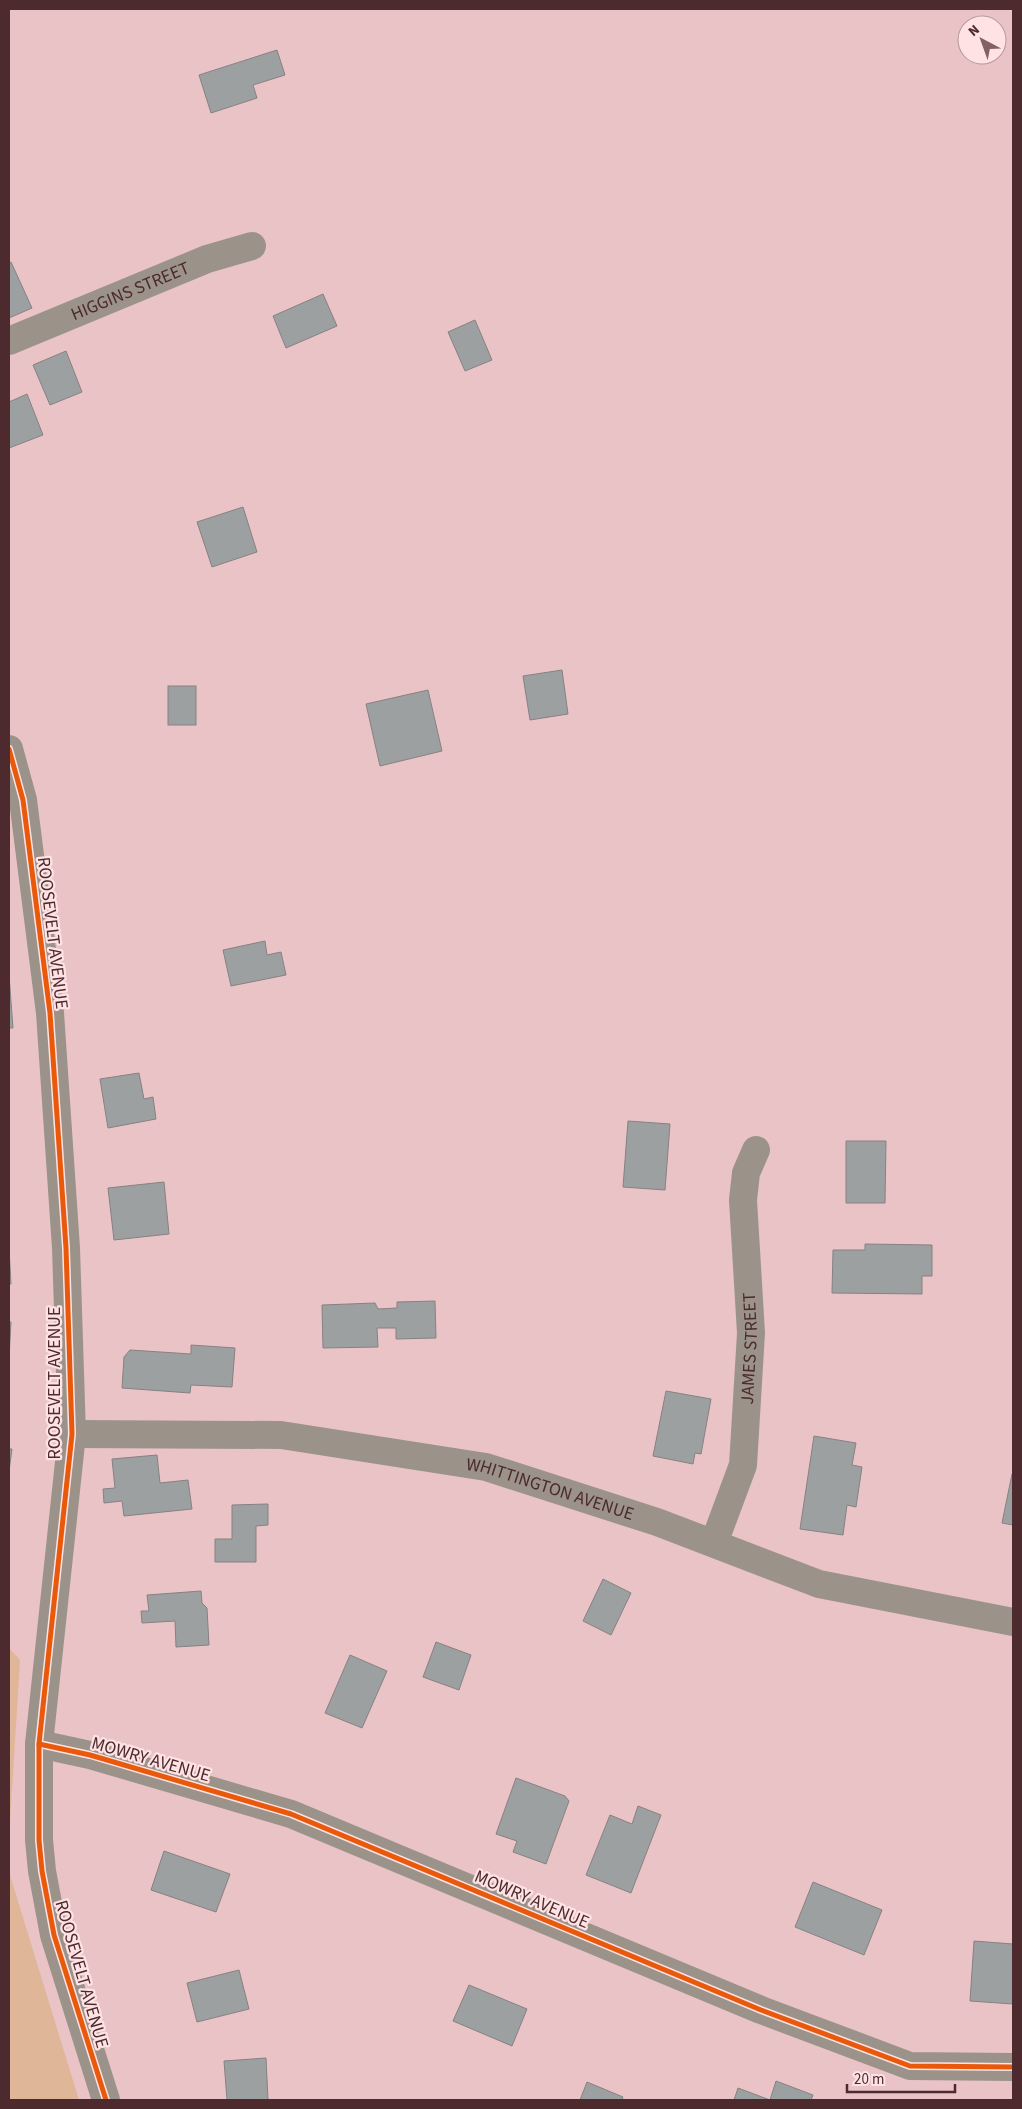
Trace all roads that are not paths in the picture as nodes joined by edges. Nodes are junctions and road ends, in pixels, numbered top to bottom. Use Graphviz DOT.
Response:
graph roads {
  1 [pos="252,246"];
  2 [pos="9,341"];
  3 [pos="9,749"];
  4 [pos="756,1150"];
  5 [pos="72,1434"];
  6 [pos="714,1543"];
  7 [pos="1013,1622"];
  8 [pos="39,1744"];
  9 [pos="1013,2067"];
  10 [pos="106,2100"];
  1 -- 2 [label="street, HIGGINS STREET"];
  3 -- 5 [label="street, ROOSEVELT AVENUE"];
  4 -- 6 [label="street, JAMES STREET"];
  5 -- 6 [label="street, WHITTINGTON AVENUE"];
  5 -- 8 [label="street, ROOSEVELT AVENUE"];
  6 -- 7 [label="street, WHITTINGTON AVENUE"];
  8 -- 9 [label="street, MOWRY AVENUE"];
  8 -- 10 [label="street, ROOSEVELT AVENUE"];
}
